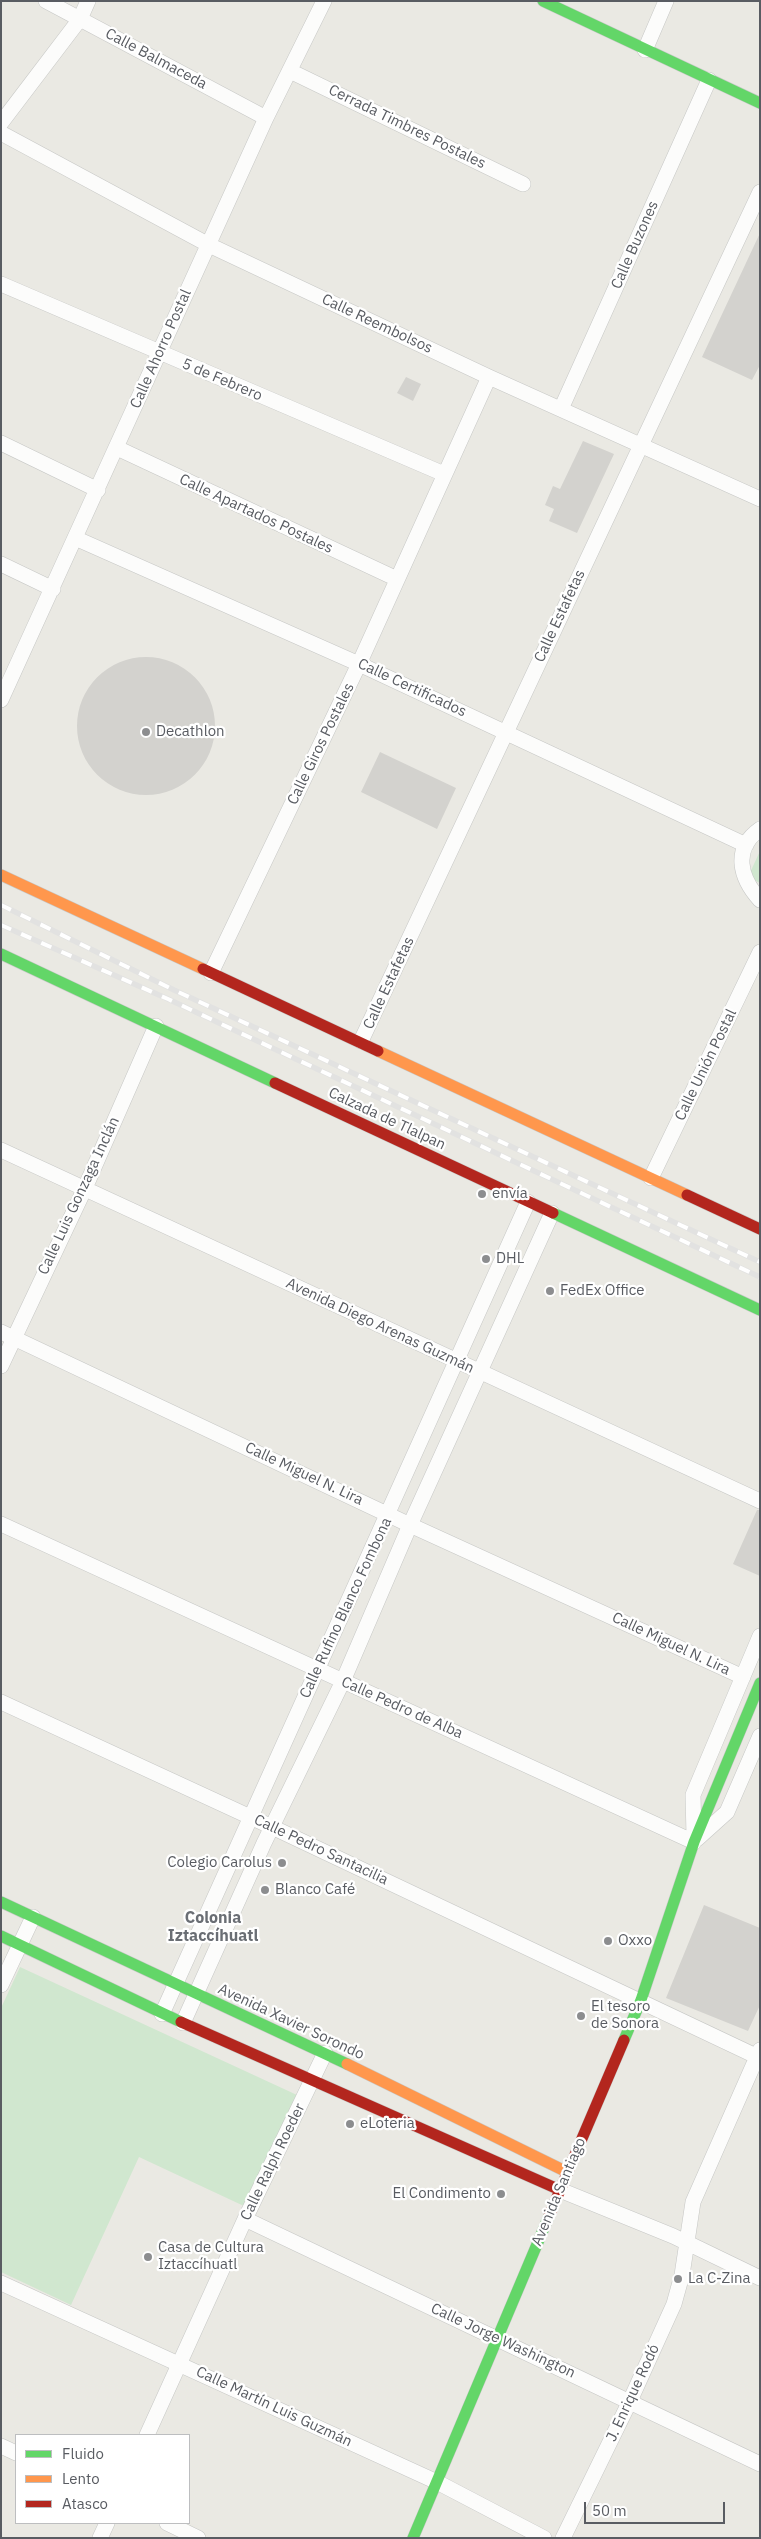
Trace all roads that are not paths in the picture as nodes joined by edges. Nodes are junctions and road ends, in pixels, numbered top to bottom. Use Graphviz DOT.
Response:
graph roads {
  1 [pos="46,1"];
  2 [pos="88,1"];
  3 [pos="324,1"];
  4 [pos="543,1"];
  5 [pos="666,1"];
  6 [pos="80,19"];
  7 [pos="644,50"];
  8 [pos="290,71"];
  9 [pos="709,80"];
  10 [pos="760,103"];
  11 [pos="266,118"];
  12 [pos="1,123"];
  13 [pos="1,133"];
  14 [pos="523,184"];
  15 [pos="760,192"];
  16 [pos="209,245"];
  17 [pos="1,284"];
  18 [pos="158,352"];
  19 [pos="489,377"];
  20 [pos="560,409"];
  21 [pos="1,444"];
  22 [pos="640,444"];
  23 [pos="116,448"];
  24 [pos="444,474"];
  25 [pos="98,490"];
  26 [pos="760,499"];
  27 [pos="75,538"];
  28 [pos="1,564"];
  29 [pos="397,579"];
  30 [pos="53,589"];
  31 [pos="359,664"];
  32 [pos="1,700"];
  33 [pos="507,732"];
  34 [pos="760,829"];
  35 [pos="746,845"];
  36 [pos="1,875"];
  37 [pos="760,900"];
  38 [pos="760,952"];
  39 [pos="1,954"];
  40 [pos="211,973"];
  41 [pos="156,1026"];
  42 [pos="361,1042"];
  43 [pos="1,1150"];
  44 [pos="651,1178"];
  45 [pos="84,1188"];
  46 [pos="528,1202"];
  47 [pos="552,1212"];
  48 [pos="760,1229"];
  49 [pos="760,1310"];
  50 [pos="8,1335"];
  51 [pos="456,1361"];
  52 [pos="1,1366"];
  53 [pos="480,1372"];
  54 [pos="760,1501"];
  55 [pos="389,1514"];
  56 [pos="1,1524"];
  57 [pos="410,1525"];
  58 [pos="760,1636"];
  59 [pos="317,1670"];
  60 [pos="743,1677"];
  61 [pos="343,1681"];
  62 [pos="760,1683"];
  63 [pos="1,1702"];
  64 [pos="760,1736"];
  65 [pos="250,1817"];
  66 [pos="272,1827"];
  67 [pos="694,1842"];
  68 [pos="1,1902"];
  69 [pos="33,1917"];
  70 [pos="1,1936"];
  71 [pos="20,1944"];
  72 [pos="175,1984"];
  73 [pos="1,1985"];
  74 [pos="196,1994"];
  75 [pos="641,2000"];
  76 [pos="162,2014"];
  77 [pos="183,2023"];
  78 [pos="325,2053"];
  79 [pos="759,2055"];
  80 [pos="313,2080"];
  81 [pos="567,2172"];
  82 [pos="560,2190"];
  83 [pos="245,2219"];
  84 [pos="686,2242"];
  85 [pos="760,2278"];
  86 [pos="1,2283"];
  87 [pos="498,2339"];
  88 [pos="180,2363"];
  89 [pos="630,2401"];
  90 [pos="147,2434"];
  91 [pos="1,2446"];
  92 [pos="15,2453"];
  93 [pos="760,2464"];
  94 [pos="437,2482"];
  95 [pos="107,2524"];
  96 [pos="168,2524"];
  97 [pos="100,2538"];
  98 [pos="198,2538"];
  99 [pos="413,2538"];
  100 [pos="544,2538"];
  101 [pos="563,2538"];
  1 -- 6 [label="street, Calle Balmaceda"];
  2 -- 6 [label="street"];
  3 -- 8 [label="street, Calle Ahorro Postal"];
  4 -- 7 [label="main road"];
  5 -- 7 [label="street"];
  6 -- 11 [label="street, Calle Balmaceda"];
  6 -- 12 [label="street"];
  7 -- 9 [label="main road"];
  8 -- 11 [label="street, Calle Ahorro Postal"];
  8 -- 14 [label="street, Cerrada Timbres Postales"];
  9 -- 10 [label="main road"];
  9 -- 20 [label="street, Calle Buzones"];
  11 -- 16 [label="street, Calle Ahorro Postal"];
  13 -- 16 [label="street, Calle Reembolsos"];
  15 -- 22 [label="street, Calle Estafetas"];
  16 -- 18 [label="street, Calle Ahorro Postal"];
  16 -- 19 [label="street, Calle Reembolsos"];
  17 -- 18 [label="street, 5 de Febrero"];
  18 -- 23 [label="street, Calle Ahorro Postal"];
  18 -- 24 [label="street, 5 de Febrero"];
  19 -- 20 [label="street, Calle Reembolsos"];
  19 -- 24 [label="street, Calle Giros Postales"];
  20 -- 22 [label="street, Calle Reembolsos"];
  21 -- 25 [label="street"];
  22 -- 26 [label="street, Calle Reembolsos"];
  22 -- 33 [label="street, Calle Estafetas"];
  23 -- 25 [label="street, Calle Ahorro Postal"];
  23 -- 29 [label="street, Calle Apartados Postales"];
  24 -- 29 [label="street, Calle Giros Postales"];
  25 -- 27 [label="street, Calle Ahorro Postal"];
  27 -- 30 [label="street, Calle Ahorro Postal"];
  27 -- 31 [label="street, Calle Certificados"];
  28 -- 30 [label="street"];
  29 -- 31 [label="street, Calle Giros Postales"];
  30 -- 32 [label="street, Calle Ahorro Postal"];
  31 -- 33 [label="street, Calle Certificados"];
  31 -- 40 [label="street, Calle Giros Postales"];
  33 -- 35 [label="street, Calle Certificados"];
  33 -- 42 [label="street, Calle Estafetas"];
  34 -- 35 [label="street"];
  35 -- 37 [label="street"];
  36 -- 40 [label="main road"];
  38 -- 44 [label="street, Calle Unión Postal"];
  39 -- 41 [label="main road, Calzada de Tlalpan"];
  40 -- 42 [label="main road"];
  41 -- 45 [label="street, Calle Luis Gonzaga Inclán"];
  41 -- 46 [label="main road, Calzada de Tlalpan"];
  42 -- 44 [label="main road"];
  43 -- 45 [label="street, Avenida Diego Arenas Guzmán"];
  44 -- 48 [label="main road"];
  45 -- 50 [label="street, Calle Luis Gonzaga Inclán"];
  45 -- 51 [label="street, Avenida Diego Arenas Guzmán"];
  46 -- 47 [label="main road, Calzada de Tlalpan"];
  46 -- 51 [label="street, Calle Rufino Blanco Fombona"];
  47 -- 49 [label="main road, Calzada de Tlalpan"];
  47 -- 53 [label="street, Calle Rufino Blanco Fombona"];
  50 -- 52 [label="street, Calle Luis Gonzaga Inclán"];
  50 -- 55 [label="street, Calle Miguel N. Lira"];
  51 -- 53 [label="street, Avenida Diego Arenas Guzmán"];
  51 -- 55 [label="street, Calle Rufino Blanco Fombona"];
  53 -- 54 [label="street, Avenida Diego Arenas Guzmán"];
  53 -- 57 [label="street, Calle Rufino Blanco Fombona"];
  55 -- 57 [label="street, Calle Miguel N. Lira"];
  55 -- 59 [label="street, Calle Rufino Blanco Fombona"];
  56 -- 59 [label="street, Calle Pedro de Alba"];
  57 -- 60 [label="street, Calle Miguel N. Lira"];
  57 -- 61 [label="street, Calle Rufino Blanco Fombona"];
  58 -- 60 [label="street, Avenida Santiago"];
  59 -- 61 [label="street, Calle Pedro de Alba"];
  59 -- 65 [label="street, Calle Rufino Blanco Fombona"];
  60 -- 67 [label="street, Avenida Santiago"];
  61 -- 66 [label="street, Calle Rufino Blanco Fombona"];
  61 -- 67 [label="street, Calle Pedro de Alba"];
  62 -- 67 [label="main road, Avenida Santiago"];
  63 -- 65 [label="street, Calle Pedro Santacilia"];
  64 -- 67 [label="street, Avenida Santiago"];
  65 -- 66 [label="street, Calle Pedro Santacilia"];
  65 -- 72 [label="street, Calle Rufino Blanco Fombona"];
  66 -- 74 [label="street, Calle Rufino Blanco Fombona"];
  66 -- 75 [label="street, Calle Pedro Santacilia"];
  67 -- 75 [label="main road, Avenida Santiago"];
  68 -- 69 [label="main road, Avenida Xavier Sorondo"];
  69 -- 71 [label="street"];
  69 -- 72 [label="main road, Avenida Xavier Sorondo"];
  70 -- 71 [label="main road"];
  71 -- 73 [label="street"];
  71 -- 76 [label="main road"];
  72 -- 74 [label="main road, Avenida Xavier Sorondo"];
  72 -- 76 [label="street, Calle Rufino Blanco Fombona"];
  74 -- 77 [label="street, Calle Rufino Blanco Fombona"];
  74 -- 78 [label="main road, Avenida Xavier Sorondo"];
  75 -- 79 [label="street, Calle Pedro Santacilia"];
  75 -- 81 [label="main road, Avenida Santiago"];
  76 -- 77 [label="main road"];
  77 -- 80 [label="main road"];
  78 -- 80 [label="street, Calle Ralph Roeder"];
  78 -- 81 [label="main road, Avenida Xavier Sorondo"];
  79 -- 84 [label="street, J. Enrique Rodó"];
  80 -- 82 [label="main road"];
  80 -- 83 [label="street, Calle Ralph Roeder"];
  81 -- 82 [label="main road, Avenida Santiago"];
  82 -- 84 [label="street"];
  82 -- 87 [label="main road, Avenida Santiago"];
  83 -- 87 [label="street, Calle Jorge Washington"];
  83 -- 88 [label="street, Calle Ralph Roeder"];
  84 -- 85 [label="street"];
  84 -- 89 [label="street, J. Enrique Rodó"];
  86 -- 88 [label="street, Calle Martín Luis Guzmán"];
  87 -- 89 [label="street, Calle Jorge Washington"];
  87 -- 94 [label="main road, Avenida Santiago"];
  88 -- 90 [label="street, Calle Ralph Roeder"];
  88 -- 94 [label="street, Calle Martín Luis Guzmán"];
  89 -- 93 [label="street, Calle Jorge Washington"];
  89 -- 101 [label="street, J. Enrique Rodó"];
  91 -- 92 [label="street"];
  94 -- 99 [label="main road, Avenida Santiago"];
  94 -- 100 [label="street, Calle Martín Luis Guzmán"];
  95 -- 97 [label="street"];
  96 -- 98 [label="street"];
}
